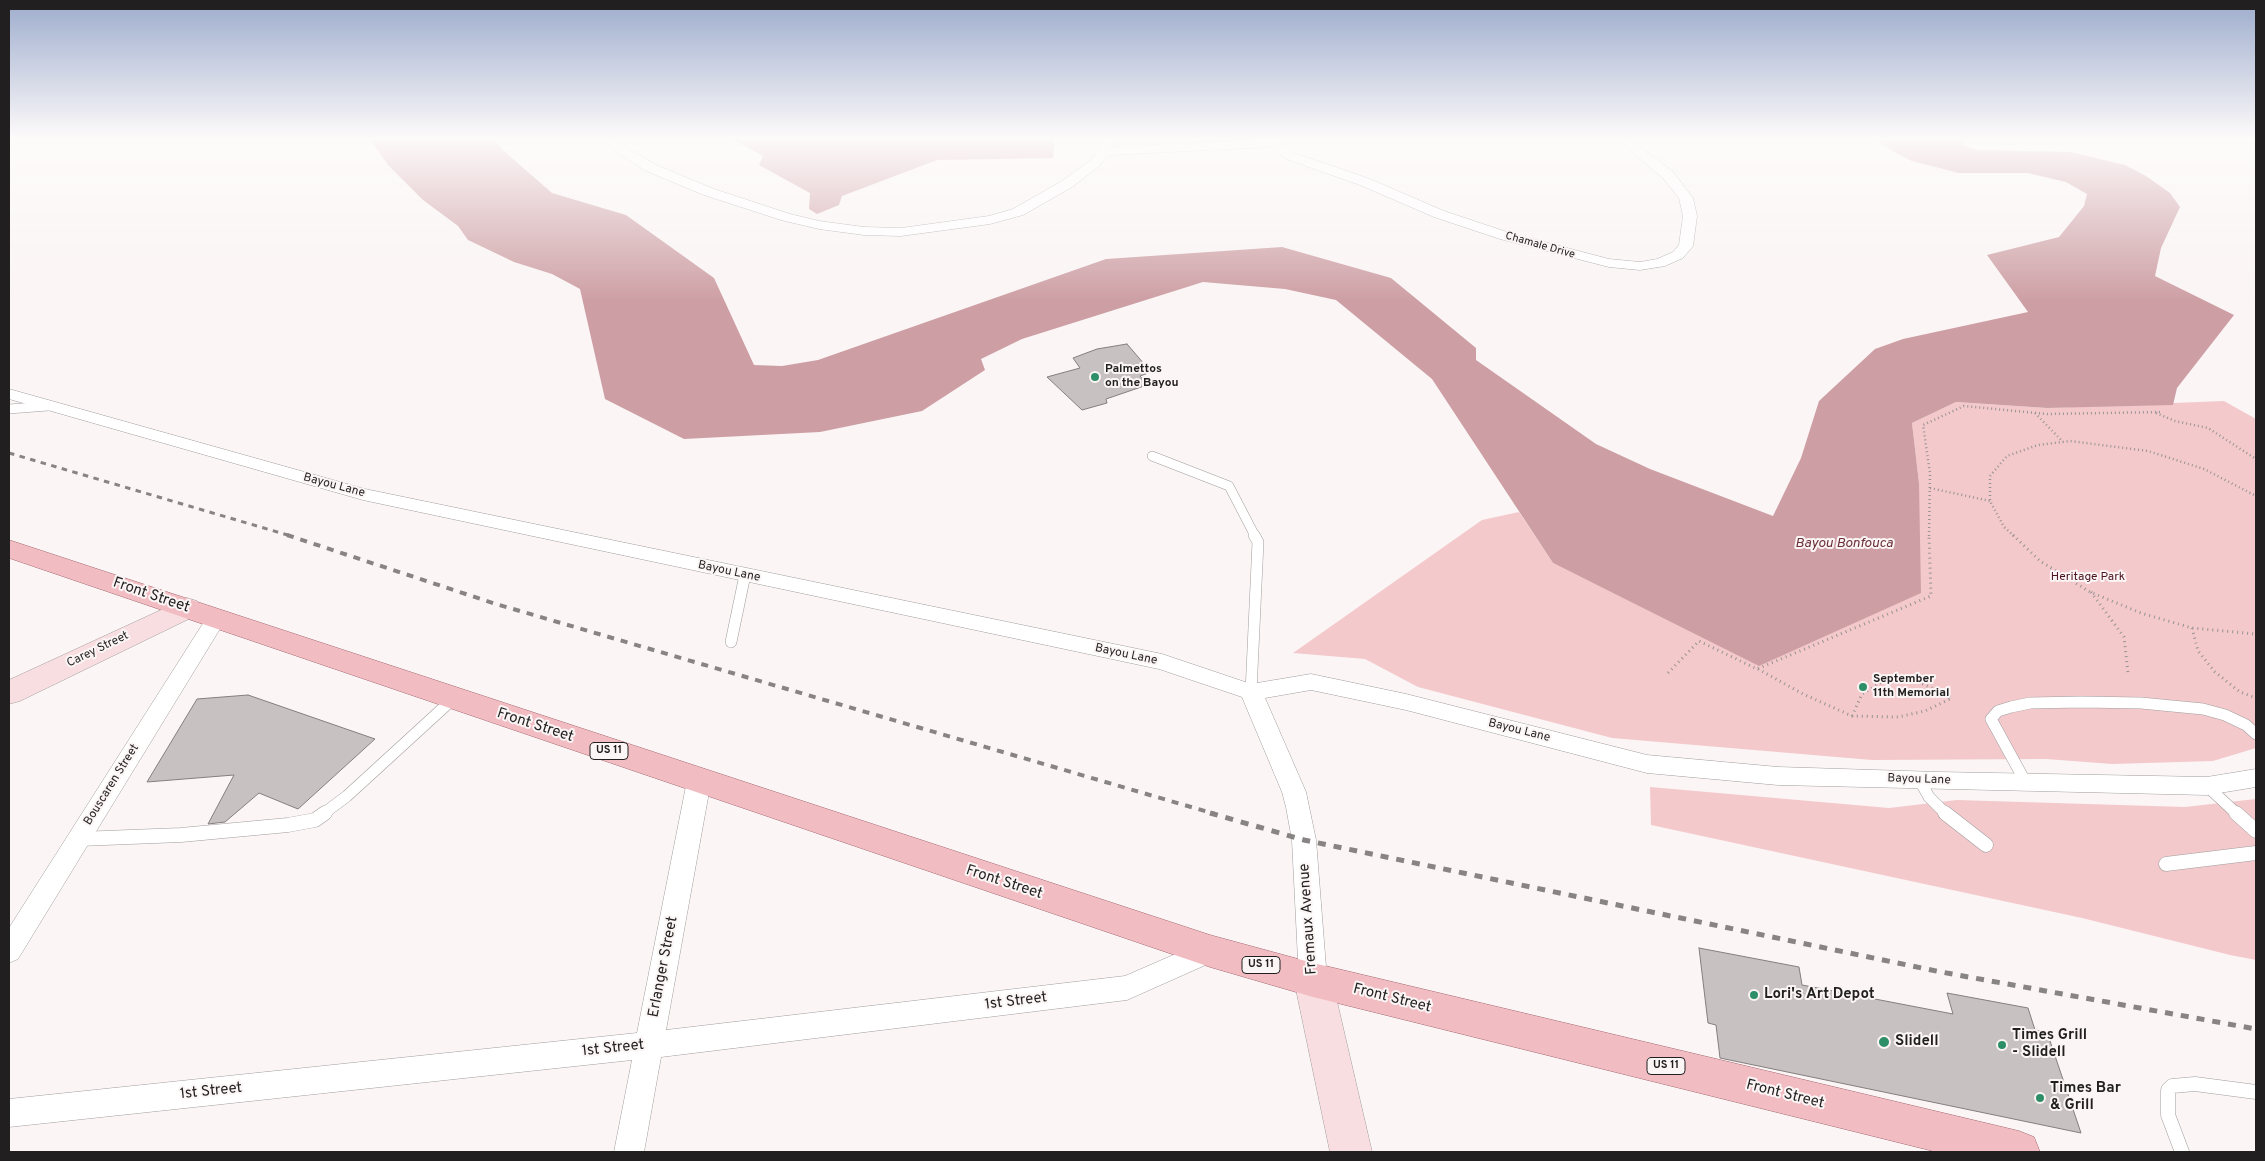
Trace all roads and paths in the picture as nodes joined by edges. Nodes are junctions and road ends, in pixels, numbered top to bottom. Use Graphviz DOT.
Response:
graph roads {
  1 [pos="711,192"];
  2 [pos="1053,192"];
  3 [pos="1389,192"];
  4 [pos="1681,192"];
  5 [pos="9,394"];
  6 [pos="49,405"];
  7 [pos="9,409"];
  8 [pos="2035,412"];
  9 [pos="2154,412"];
  10 [pos="2162,412"];
  11 [pos="2064,442"];
  12 [pos="1152,456"];
  13 [pos="2256,459"];
  14 [pos="1930,488"];
  15 [pos="2256,496"];
  16 [pos="1990,501"];
  17 [pos="9,549"];
  18 [pos="745,575"];
  19 [pos="2090,592"];
  20 [pos="187,608"];
  21 [pos="216,619"];
  22 [pos="2192,628"];
  23 [pos="2256,634"];
  24 [pos="731,642"];
  25 [pos="1757,668"];
  26 [pos="1668,673"];
  27 [pos="2128,673"];
  28 [pos="1251,692"];
  29 [pos="9,693"];
  30 [pos="2256,698"];
  31 [pos="453,699"];
  32 [pos="1852,716"];
  33 [pos="2256,734"];
  34 [pos="2256,778"];
  35 [pos="1920,780"];
  36 [pos="699,781"];
  37 [pos="2026,783"];
  38 [pos="2207,786"];
  39 [pos="2256,831"];
  40 [pos="79,839"];
  41 [pos="1986,845"];
  42 [pos="2256,853"];
  43 [pos="2166,864"];
  44 [pos="1210,950"];
  45 [pos="9,951"];
  46 [pos="1313,980"];
  47 [pos="649,1045"];
  48 [pos="2256,1092"];
  49 [pos="9,1113"];
  50 [pos="629,1152"];
  51 [pos="1351,1152"];
  52 [pos="2018,1152"];
  53 [pos="2182,1152"];
  1 -- 2 [label="street"];
  3 -- 4 [label="street, Chamale Drive"];
  5 -- 6 [label="street, Bayou Lane"];
  6 -- 7 [label="lane"];
  6 -- 18 [label="street, Bayou Lane"];
  8 -- 9 [label="path"];
  8 -- 11 [label="path"];
  8 -- 14 [label="path"];
  9 -- 10 [label="path"];
  9 -- 13 [label="path"];
  11 -- 15 [label="path"];
  11 -- 16 [label="path"];
  12 -- 28 [label="lane"];
  14 -- 16 [label="path"];
  14 -- 25 [label="path"];
  16 -- 19 [label="path"];
  17 -- 20 [label="main road, Front Street / US 11"];
  18 -- 24 [label="lane"];
  18 -- 28 [label="street, Bayou Lane"];
  19 -- 22 [label="path"];
  19 -- 27 [label="path"];
  20 -- 21 [label="main road, Front Street / US 11"];
  20 -- 29 [label="street, Carey Street"];
  21 -- 31 [label="main road, Front Street / US 11"];
  21 -- 40 [label="street, Bouscaren Street"];
  22 -- 23 [label="path"];
  22 -- 30 [label="path"];
  25 -- 26 [label="path"];
  25 -- 32 [label="path"];
  28 -- 35 [label="street, Bayou Lane"];
  28 -- 46 [label="street, Fremaux Avenue"];
  31 -- 36 [label="main road, Front Street / US 11"];
  31 -- 40 [label="lane"];
  32 -- 32 [label="path"];
  33 -- 37 [label="lane"];
  34 -- 38 [label="street, Bayou Lane"];
  35 -- 37 [label="street, Bayou Lane"];
  35 -- 41 [label="lane"];
  36 -- 44 [label="main road, Front Street / US 11"];
  36 -- 47 [label="street, Erlanger Street"];
  37 -- 38 [label="street, Bayou Lane"];
  38 -- 39 [label="lane"];
  40 -- 45 [label="street, Bouscaren Street"];
  42 -- 43 [label="lane"];
  44 -- 46 [label="main road, Front Street / US 11"];
  44 -- 47 [label="street, 1st Street"];
  46 -- 51 [label="street, Fremaux Avenue"];
  46 -- 52 [label="main road, Front Street / US 11"];
  47 -- 49 [label="street, 1st Street"];
  47 -- 50 [label="street, Erlanger Street"];
  48 -- 53 [label="lane"];
}
